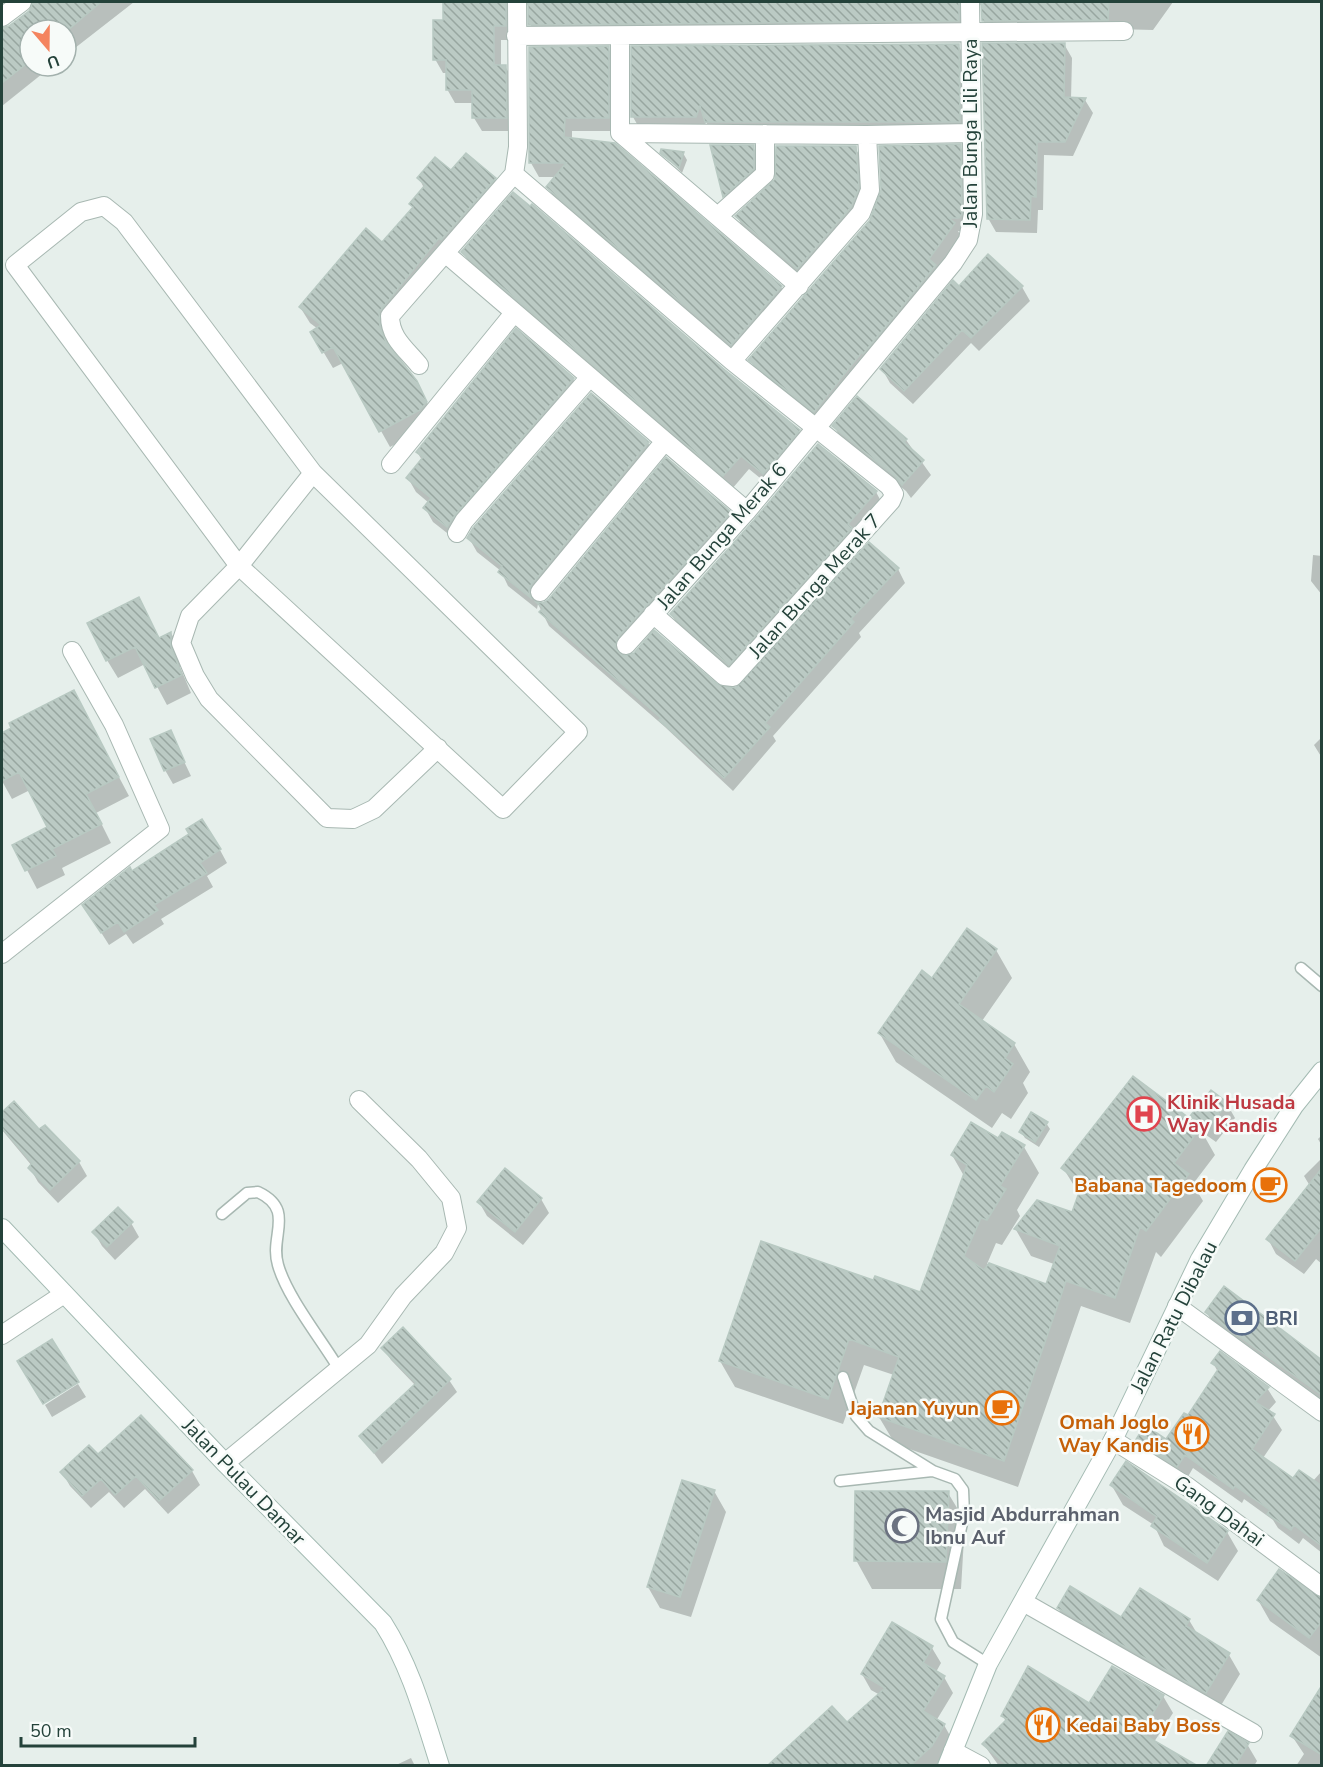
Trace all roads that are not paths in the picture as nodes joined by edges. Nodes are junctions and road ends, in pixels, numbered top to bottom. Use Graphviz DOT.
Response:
graph roads {
  1 [pos="22,2"];
  2 [pos="517,2"];
  3 [pos="970,2"];
  4 [pos="2,17"];
  5 [pos="1124,31"];
  6 [pos="970,33"];
  7 [pos="516,36"];
  8 [pos="620,36"];
  9 [pos="620,133"];
  10 [pos="971,133"];
  11 [pos="765,134"];
  12 [pos="867,135"];
  13 [pos="514,174"];
  14 [pos="718,216"];
  15 [pos="445,253"];
  16 [pos="8,271"];
  17 [pos="800,285"];
  18 [pos="514,313"];
  19 [pos="732,362"];
  20 [pos="419,365"];
  21 [pos="590,377"];
  22 [pos="816,426"];
  23 [pos="665,441"];
  24 [pos="392,464"];
  25 [pos="312,473"];
  26 [pos="747,511"];
  27 [pos="457,533"];
  28 [pos="239,566"];
  29 [pos="540,592"];
  30 [pos="653,614"];
  31 [pos="626,645"];
  32 [pos="72,651"];
  33 [pos="438,748"];
  34 [pos="2,954"];
  35 [pos="1301,968"];
  36 [pos="1322,986"];
  37 [pos="1322,1071"];
  38 [pos="359,1100"];
  39 [pos="222,1214"];
  40 [pos="2,1228"];
  41 [pos="64,1294"];
  42 [pos="1177,1306"];
  43 [pos="2,1335"];
  44 [pos="339,1369"];
  45 [pos="843,1377"];
  46 [pos="1322,1412"];
  47 [pos="1113,1440"];
  48 [pos="225,1463"];
  49 [pos="933,1471"];
  50 [pos="840,1481"];
  51 [pos="1322,1587"];
  52 [pos="1025,1603"];
  53 [pos="988,1664"];
  54 [pos="1253,1733"];
  55 [pos="950,1758"];
  56 [pos="440,1766"];
  57 [pos="981,1766"];
  1 -- 4 [label="street"];
  2 -- 7 [label="street"];
  3 -- 6 [label="street, Jalan Bunga Lili Raya"];
  5 -- 6 [label="street"];
  6 -- 8 [label="street"];
  6 -- 10 [label="street, Jalan Bunga Lili Raya"];
  7 -- 8 [label="street"];
  7 -- 13 [label="street"];
  8 -- 9 [label="street"];
  9 -- 11 [label="street"];
  9 -- 14 [label="street"];
  10 -- 12 [label="street"];
  10 -- 22 [label="street, Jalan Bunga Lili Raya"];
  11 -- 12 [label="street"];
  11 -- 14 [label="street"];
  12 -- 17 [label="street"];
  13 -- 15 [label="street"];
  13 -- 19 [label="street"];
  14 -- 17 [label="street"];
  15 -- 18 [label="street"];
  15 -- 20 [label="street"];
  16 -- 25 [label="street"];
  16 -- 28 [label="street"];
  17 -- 19 [label="street"];
  18 -- 21 [label="street"];
  18 -- 24 [label="street"];
  19 -- 22 [label="street"];
  21 -- 23 [label="street"];
  21 -- 27 [label="street"];
  22 -- 26 [label="street, Jalan Bunga Merak 6"];
  22 -- 30 [label="street, Jalan Bunga Merak 7"];
  23 -- 26 [label="street"];
  23 -- 29 [label="street"];
  25 -- 28 [label="street"];
  25 -- 33 [label="street"];
  26 -- 30 [label="street, Jalan Bunga Merak 6"];
  28 -- 33 [label="street"];
  28 -- 33 [label="street"];
  30 -- 31 [label="street, Jalan Bunga Merak 6"];
  32 -- 34 [label="street"];
  35 -- 36 [label="lane"];
  37 -- 42 [label="street, Jalan Ratu Dibalau"];
  38 -- 44 [label="street"];
  39 -- 44 [label="lane"];
  40 -- 41 [label="street, Jalan Pulau Damar"];
  41 -- 43 [label="street"];
  41 -- 48 [label="street, Jalan Pulau Damar"];
  42 -- 46 [label="street"];
  42 -- 47 [label="street, Jalan Ratu Dibalau"];
  44 -- 48 [label="street"];
  45 -- 49 [label="lane"];
  47 -- 51 [label="street, Gang Dahai"];
  47 -- 52 [label="street, Jalan Ratu Dibalau"];
  48 -- 56 [label="street, Jalan Pulau Damar"];
  49 -- 50 [label="lane"];
  49 -- 53 [label="lane"];
  52 -- 53 [label="street, Jalan Ratu Dibalau"];
  52 -- 54 [label="street"];
  53 -- 55 [label="street, Jalan Ratu Dibalau"];
  55 -- 57 [label="street"];
}
